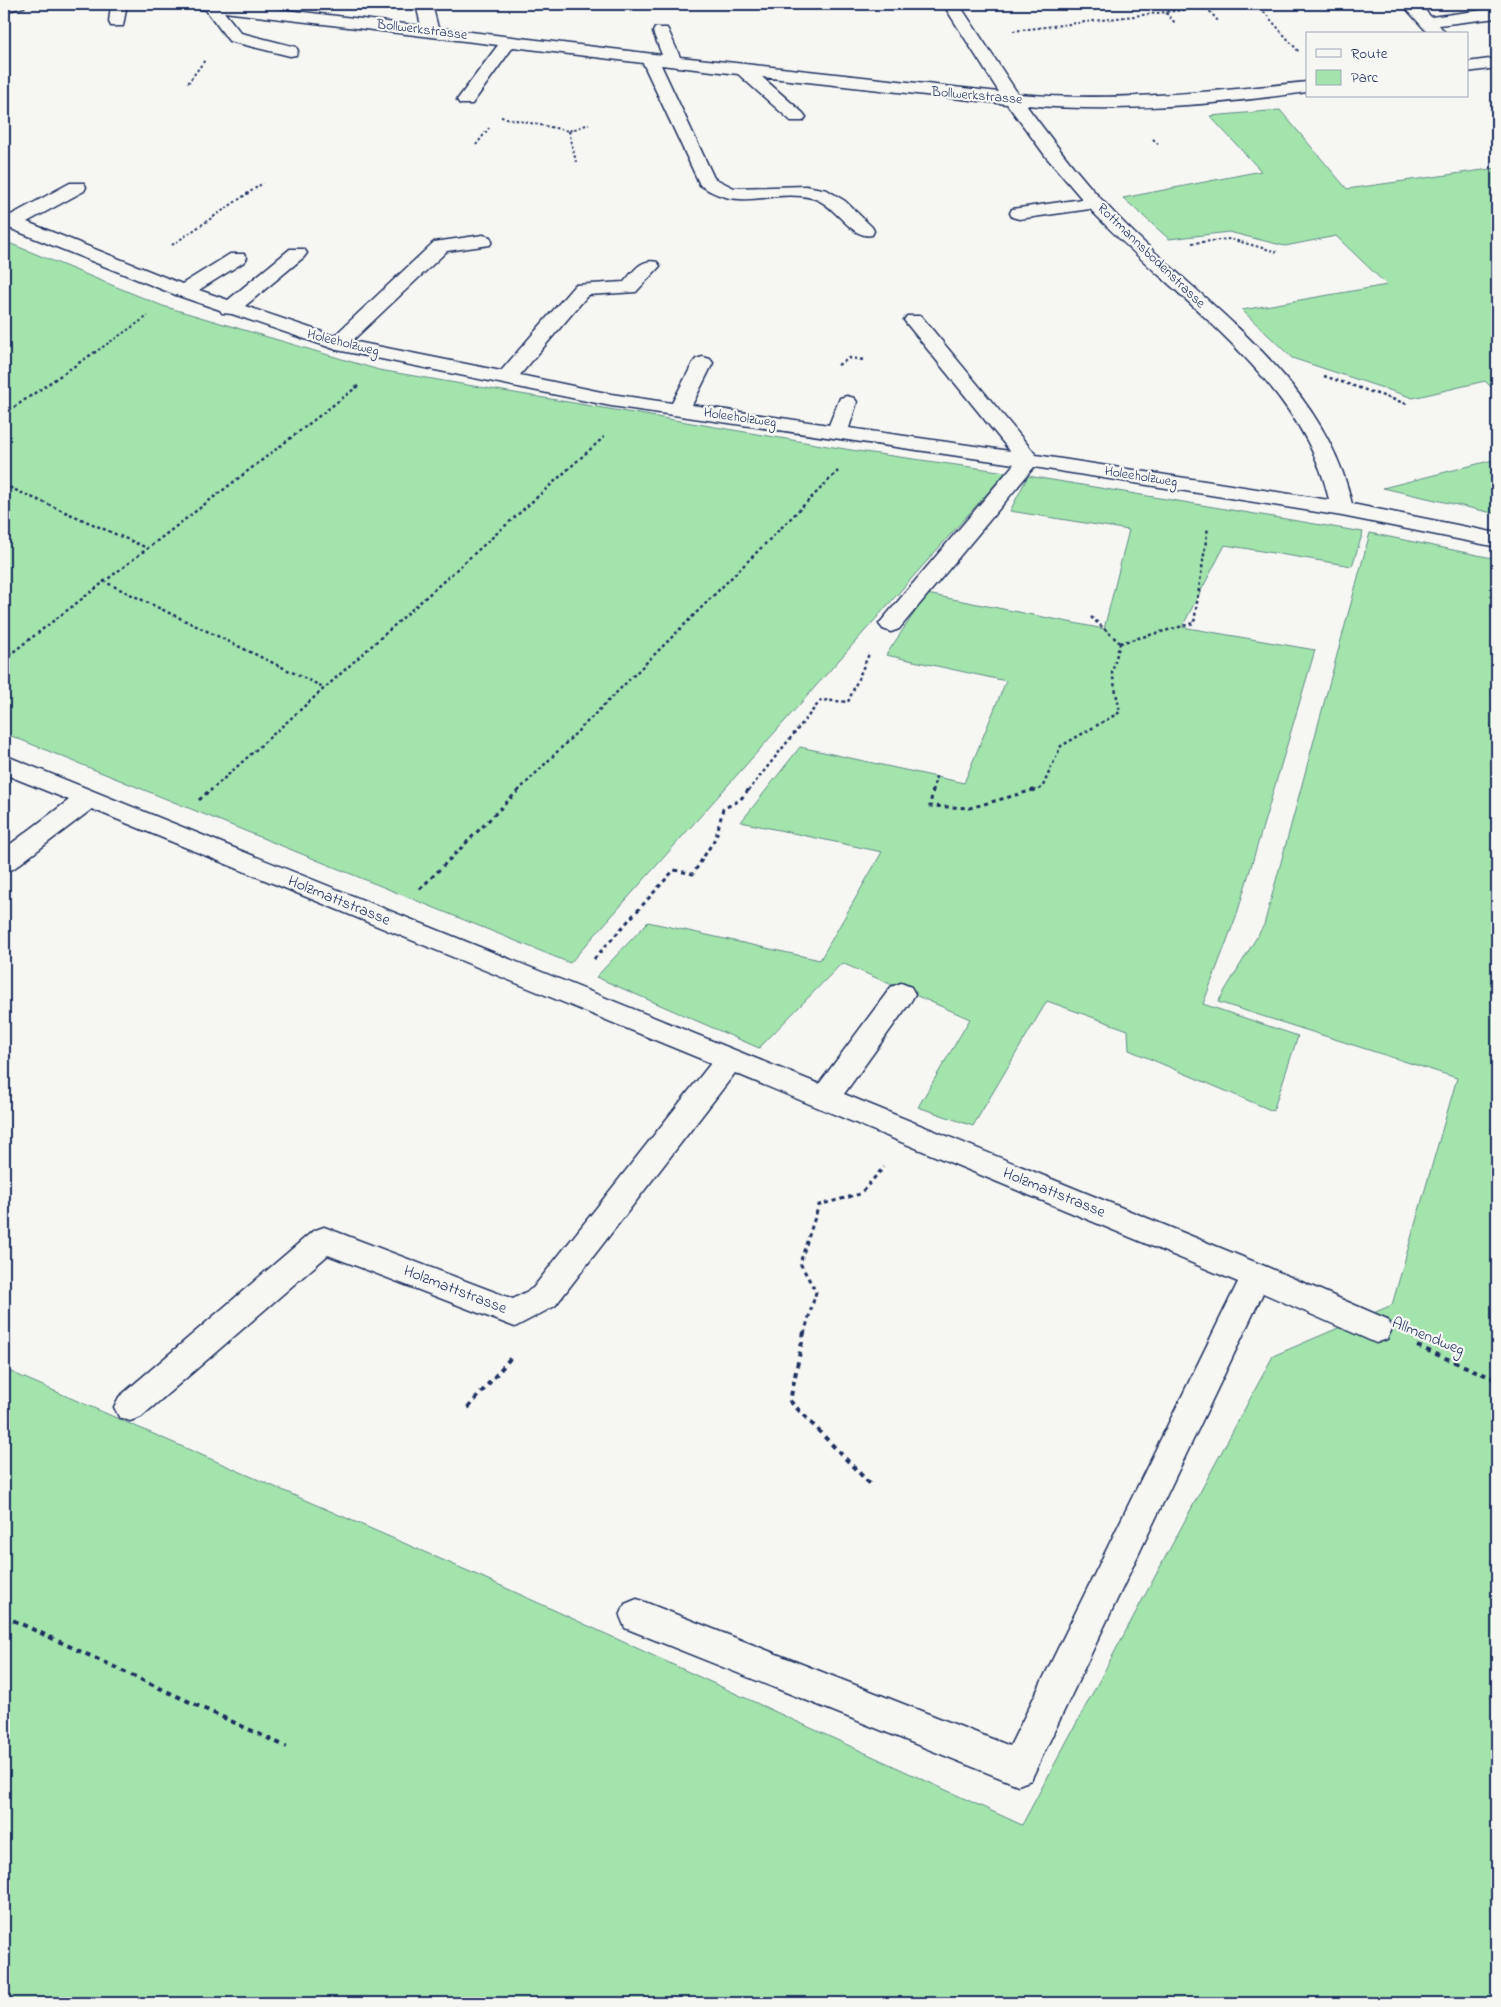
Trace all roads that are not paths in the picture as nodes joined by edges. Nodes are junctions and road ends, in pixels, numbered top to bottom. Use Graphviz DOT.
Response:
graph roads {
  1 [pos="18,4"];
  2 [pos="119,4"];
  3 [pos="424,4"];
  4 [pos="951,4"];
  5 [pos="1410,4"];
  6 [pos="204,5"];
  7 [pos="4,7"];
  8 [pos="1497,13"];
  9 [pos="117,22"];
  10 [pos="1433,28"];
  11 [pos="430,30"];
  12 [pos="661,32"];
  13 [pos="510,40"];
  14 [pos="290,51"];
  15 [pos="649,57"];
  16 [pos="673,60"];
  17 [pos="1497,63"];
  18 [pos="1468,66"];
  19 [pos="742,68"];
  20 [pos="1306,87"];
  21 [pos="1012,99"];
  22 [pos="466,100"];
  23 [pos="797,117"];
  24 [pos="77,187"];
  25 [pos="1095,203"];
  26 [pos="1019,213"];
  27 [pos="8,221"];
  28 [pos="865,231"];
  29 [pos="483,241"];
  30 [pos="297,253"];
  31 [pos="237,258"];
  32 [pos="650,266"];
  33 [pos="183,291"];
  34 [pos="229,309"];
  35 [pos="914,320"];
  36 [pos="337,344"];
  37 [pos="703,364"];
  38 [pos="506,378"];
  39 [pos="847,402"];
  40 [pos="679,410"];
  41 [pos="837,432"];
  42 [pos="1029,460"];
  43 [pos="1342,509"];
  44 [pos="1497,540"];
  45 [pos="891,624"];
  46 [pos="4,764"];
  47 [pos="88,799"];
  48 [pos="4,862"];
  49 [pos="901,994"];
  50 [pos="729,1061"];
  51 [pos="824,1099"];
  52 [pos="1256,1276"];
  53 [pos="1376,1329"];
  54 [pos="130,1407"];
  55 [pos="637,1616"];
  1 -- 7 [label="street"];
  2 -- 9 [label="street"];
  3 -- 11 [label="street"];
  4 -- 21 [label="street, Rottmannsbodenstrasse"];
  5 -- 10 [label="street"];
  6 -- 11 [label="street, Bollwerkstrasse"];
  6 -- 14 [label="street"];
  8 -- 10 [label="street"];
  11 -- 13 [label="street, Bollwerkstrasse"];
  12 -- 16 [label="street"];
  13 -- 15 [label="street, Bollwerkstrasse"];
  13 -- 22 [label="street"];
  15 -- 16 [label="street, Bollwerkstrasse"];
  15 -- 28 [label="street"];
  16 -- 19 [label="street, Bollwerkstrasse"];
  17 -- 18 [label="street"];
  19 -- 21 [label="street, Bollwerkstrasse"];
  19 -- 23 [label="street"];
  20 -- 21 [label="street, Bollwerkstrasse"];
  21 -- 25 [label="street, Rottmannsbodenstrasse"];
  24 -- 27 [label="street"];
  25 -- 26 [label="street"];
  25 -- 43 [label="street, Rottmannsbodenstrasse"];
  27 -- 33 [label="street, Holeeholzweg"];
  29 -- 36 [label="street"];
  30 -- 34 [label="street"];
  31 -- 33 [label="street"];
  32 -- 38 [label="street"];
  33 -- 34 [label="street, Holeeholzweg"];
  34 -- 36 [label="street, Holeeholzweg"];
  35 -- 42 [label="street"];
  36 -- 38 [label="street, Holeeholzweg"];
  37 -- 40 [label="street"];
  38 -- 40 [label="street, Holeeholzweg"];
  39 -- 41 [label="street"];
  40 -- 41 [label="street, Holeeholzweg"];
  41 -- 42 [label="street, Holeeholzweg"];
  42 -- 43 [label="street, Holeeholzweg"];
  42 -- 45 [label="street"];
  43 -- 44 [label="street, Holeeholzweg"];
  46 -- 47 [label="street, Holzmattstrasse"];
  47 -- 48 [label="street"];
  47 -- 50 [label="street, Holzmattstrasse"];
  49 -- 51 [label="street"];
  50 -- 51 [label="street, Holzmattstrasse"];
  50 -- 54 [label="street, Holzmattstrasse"];
  51 -- 52 [label="street, Holzmattstrasse"];
  52 -- 53 [label="street, Holzmattstrasse"];
  52 -- 55 [label="street"];
}
